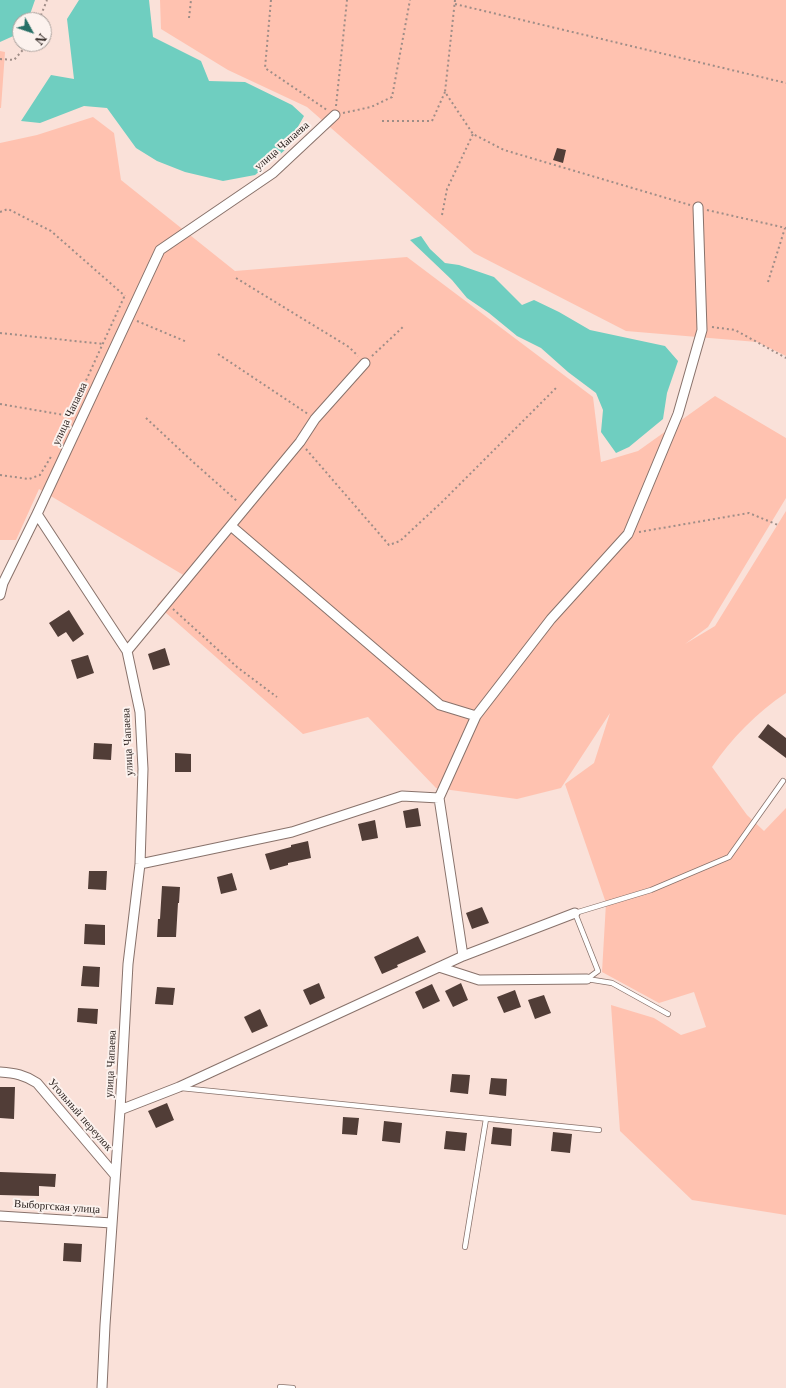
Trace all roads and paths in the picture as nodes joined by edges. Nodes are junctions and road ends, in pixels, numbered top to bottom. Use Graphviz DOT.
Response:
graph roads {
  1 [pos="47,0"];
  2 [pos="191,0"];
  3 [pos="271,0"];
  4 [pos="346,0"];
  5 [pos="410,0"];
  6 [pos="455,0"];
  7 [pos="454,4"];
  8 [pos="42,12"];
  9 [pos="189,18"];
  10 [pos="21,52"];
  11 [pos="0,59"];
  12 [pos="786,83"];
  13 [pos="445,92"];
  14 [pos="335,115"];
  15 [pos="382,121"];
  16 [pos="473,134"];
  17 [pos="698,208"];
  18 [pos="0,212"];
  19 [pos="442,215"];
  20 [pos="786,228"];
  21 [pos="236,278"];
  22 [pos="768,282"];
  23 [pos="125,295"];
  24 [pos="135,304"];
  25 [pos="129,317"];
  26 [pos="404,326"];
  27 [pos="702,326"];
  28 [pos="0,333"];
  29 [pos="188,342"];
  30 [pos="103,344"];
  31 [pos="218,354"];
  32 [pos="786,358"];
  33 [pos="365,363"];
  34 [pos="556,388"];
  35 [pos="82,390"];
  36 [pos="0,404"];
  37 [pos="73,410"];
  38 [pos="146,418"];
  39 [pos="315,419"];
  40 [pos="300,442"];
  41 [pos="55,449"];
  42 [pos="0,475"];
  43 [pos="246,509"];
  44 [pos="37,514"];
  45 [pos="778,525"];
  46 [pos="231,526"];
  47 [pos="628,534"];
  48 [pos="0,595"];
  49 [pos="167,603"];
  50 [pos="127,651"];
  51 [pos="278,697"];
  52 [pos="476,716"];
  53 [pos="783,781"];
  54 [pos="439,798"];
  55 [pos="140,864"];
  56 [pos="575,913"];
  57 [pos="463,956"];
  58 [pos="439,967"];
  59 [pos="587,979"];
  60 [pos="668,1014"];
  61 [pos="0,1072"];
  62 [pos="179,1087"];
  63 [pos="120,1110"];
  64 [pos="486,1119"];
  65 [pos="599,1130"];
  66 [pos="116,1175"];
  67 [pos="0,1216"];
  68 [pos="112,1223"];
  69 [pos="465,1247"];
  70 [pos="102,1388"];
  71 [pos="280,1388"];
  72 [pos="293,1388"];
  1 -- 8 [label="path"];
  2 -- 9 [label="path"];
  3 -- 14 [label="path"];
  4 -- 14 [label="path"];
  5 -- 14 [label="path"];
  6 -- 7 [label="path"];
  7 -- 12 [label="path"];
  7 -- 13 [label="path"];
  10 -- 11 [label="path"];
  13 -- 15 [label="path"];
  13 -- 16 [label="path"];
  14 -- 24 [label="street, улица Чапаева"];
  16 -- 17 [label="path"];
  16 -- 19 [label="path"];
  17 -- 20 [label="path"];
  17 -- 27 [label="street"];
  18 -- 23 [label="path"];
  20 -- 22 [label="path"];
  21 -- 33 [label="path"];
  23 -- 24 [label="path"];
  23 -- 30 [label="path"];
  24 -- 25 [label="street, улица Чапаева"];
  25 -- 29 [label="path"];
  25 -- 44 [label="street, улица Чапаева"];
  26 -- 33 [label="path"];
  27 -- 32 [label="path"];
  27 -- 47 [label="street"];
  28 -- 30 [label="path"];
  30 -- 35 [label="path"];
  31 -- 39 [label="path"];
  33 -- 39 [label="street"];
  34 -- 40 [label="path"];
  36 -- 37 [label="path"];
  38 -- 43 [label="path"];
  39 -- 40 [label="street"];
  40 -- 43 [label="street"];
  41 -- 42 [label="path"];
  43 -- 46 [label="street"];
  44 -- 48 [label="street"];
  44 -- 50 [label="street, улица Чапаева"];
  45 -- 47 [label="path"];
  46 -- 49 [label="street"];
  46 -- 52 [label="street"];
  47 -- 52 [label="street"];
  49 -- 50 [label="street"];
  49 -- 51 [label="path"];
  50 -- 55 [label="street, улица Чапаева"];
  52 -- 54 [label="street"];
  53 -- 56 [label="lane"];
  54 -- 55 [label="street"];
  54 -- 57 [label="street"];
  55 -- 63 [label="street, улица Чапаева"];
  56 -- 57 [label="street"];
  56 -- 59 [label="lane"];
  57 -- 58 [label="street"];
  58 -- 59 [label="street"];
  58 -- 62 [label="street"];
  59 -- 60 [label="lane"];
  61 -- 66 [label="street, Угольный переулок"];
  62 -- 63 [label="street"];
  62 -- 64 [label="lane"];
  63 -- 66 [label="street, улица Чапаева"];
  64 -- 65 [label="lane"];
  64 -- 69 [label="lane"];
  66 -- 68 [label="street, улица Чапаева"];
  67 -- 68 [label="street, Выборгская улица"];
  68 -- 70 [label="street, улица Чапаева"];
  71 -- 72 [label="lane"];
}
